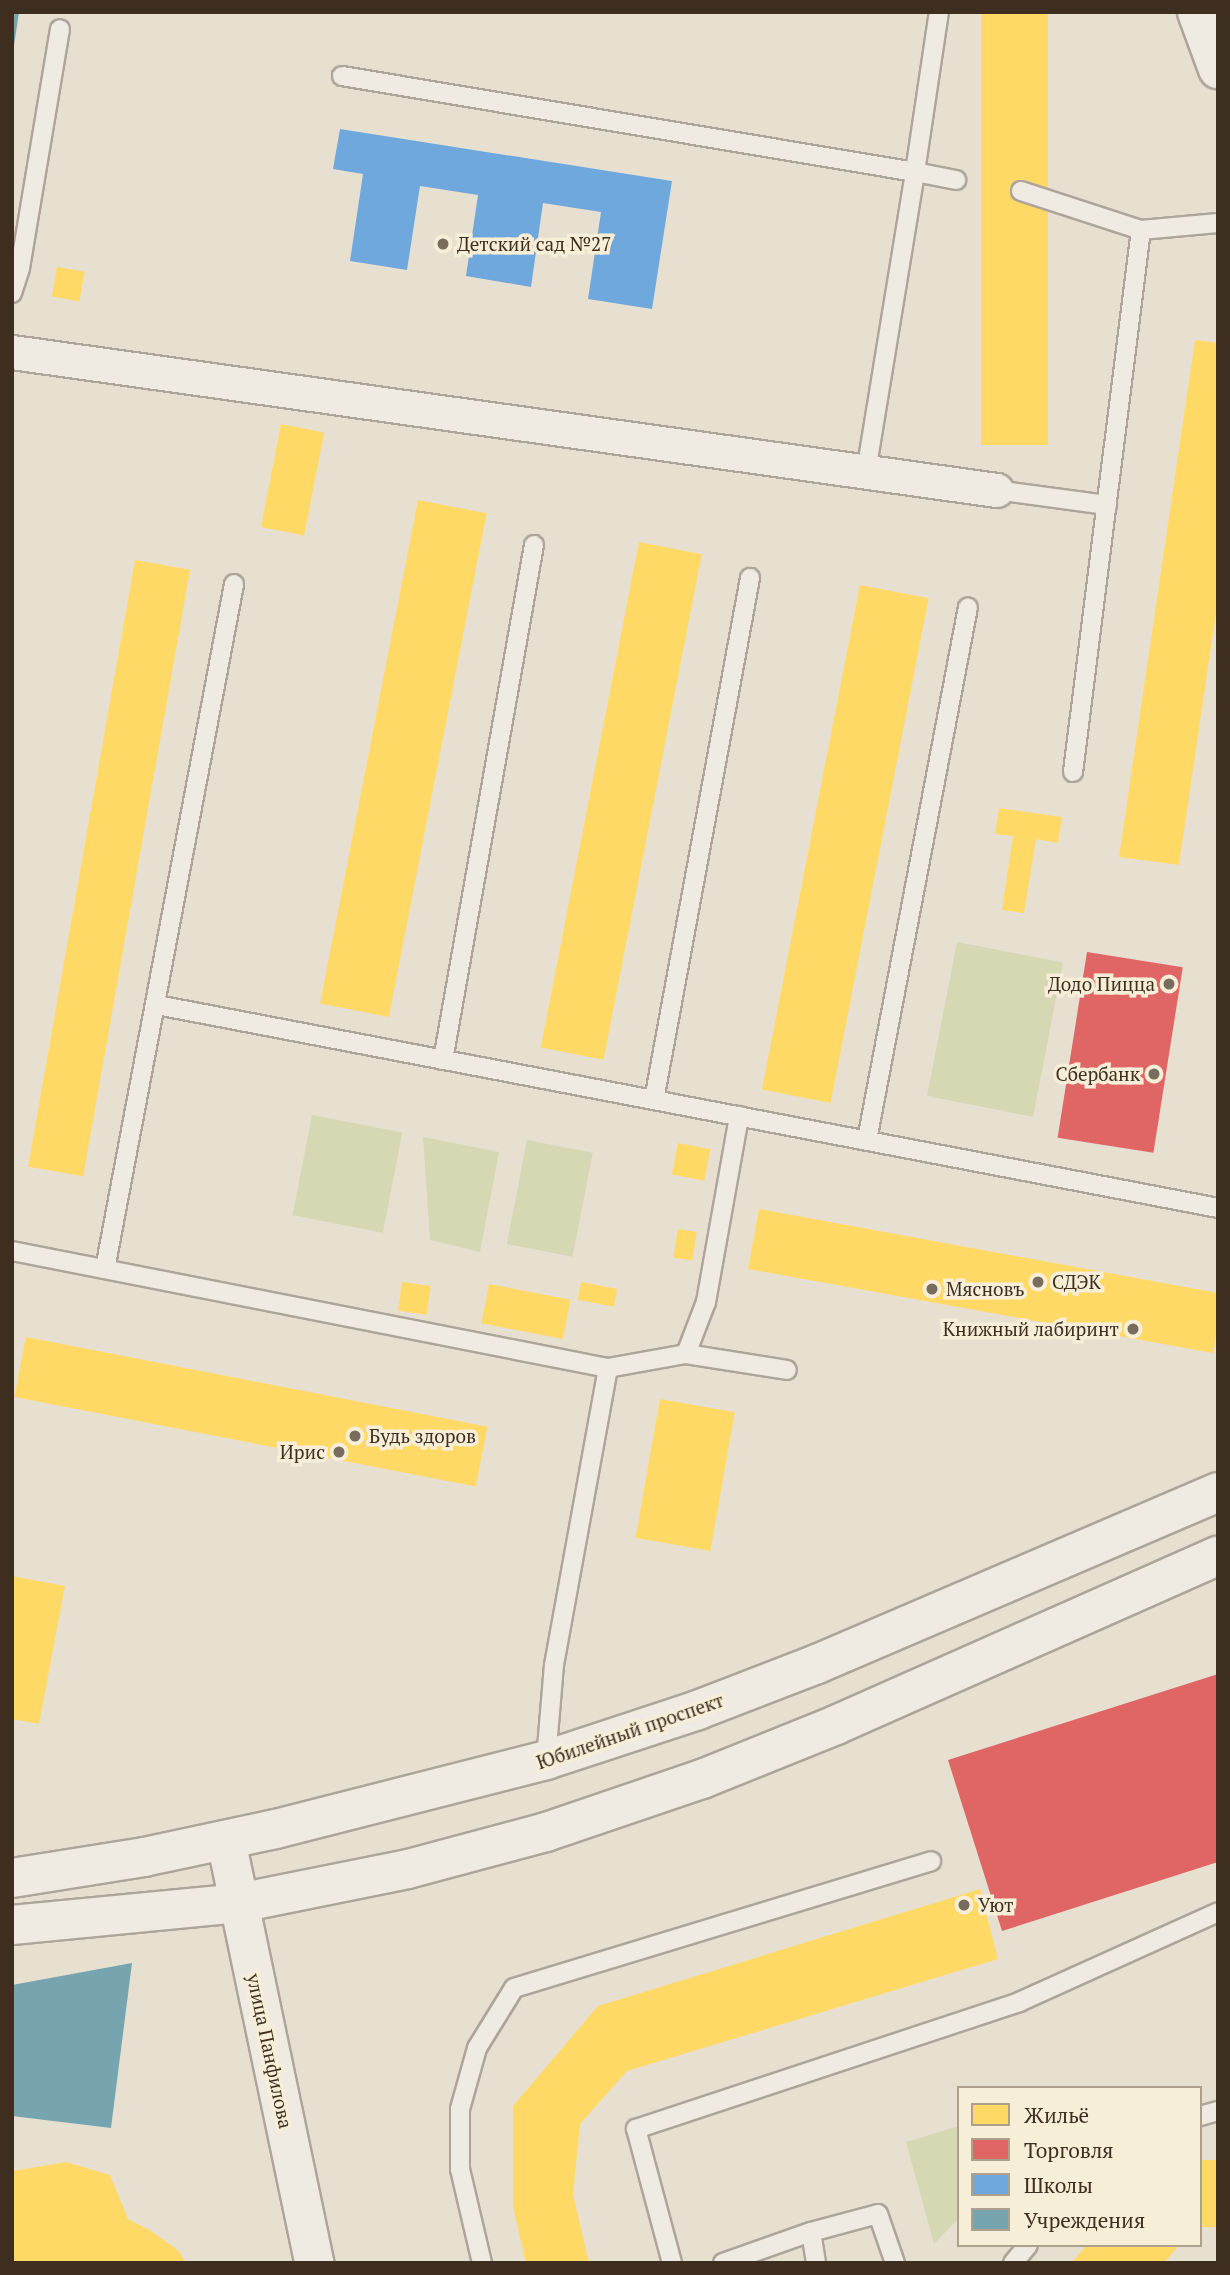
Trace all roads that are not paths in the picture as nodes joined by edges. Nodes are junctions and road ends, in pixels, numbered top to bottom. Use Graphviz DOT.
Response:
graph roads {
  1 [pos="939,12"];
  2 [pos="1197,12"];
  3 [pos="60,29"];
  4 [pos="1218,69"];
  5 [pos="342,76"];
  6 [pos="915,172"];
  7 [pos="956,180"];
  8 [pos="1021,191"];
  9 [pos="20,218"];
  10 [pos="1218,223"];
  11 [pos="1141,230"];
  12 [pos="12,293"];
  13 [pos="12,352"];
  14 [pos="866,472"];
  15 [pos="996,491"];
  16 [pos="1107,505"];
  17 [pos="534,545"];
  18 [pos="750,578"];
  19 [pos="234,584"];
  20 [pos="968,607"];
  21 [pos="1073,772"];
  22 [pos="157,1005"];
  23 [pos="443,1060"];
  24 [pos="654,1100"];
  25 [pos="739,1116"];
  26 [pos="867,1140"];
  27 [pos="1218,1208"];
  28 [pos="12,1251"];
  29 [pos="105,1269"];
  30 [pos="686,1354"];
  31 [pos="608,1368"];
  32 [pos="787,1370"];
  33 [pos="1218,1492"];
  34 [pos="1218,1556"];
  35 [pos="547,1760"];
  36 [pos="226,1840"];
  37 [pos="930,1861"];
  38 [pos="12,1878"];
  39 [pos="239,1903"];
  40 [pos="1218,1912"];
  41 [pos="12,1925"];
  42 [pos="811,2232"];
  43 [pos="1026,2247"];
  44 [pos="314,2263"];
  45 [pos="482,2263"];
  46 [pos="672,2263"];
  47 [pos="723,2263"];
  48 [pos="816,2263"];
  49 [pos="895,2263"];
  50 [pos="1013,2263"];
  1 -- 6 [label="lane"];
  2 -- 4 [label="main road"];
  3 -- 9 [label="lane"];
  5 -- 6 [label="lane"];
  6 -- 7 [label="lane"];
  6 -- 14 [label="lane"];
  8 -- 11 [label="lane"];
  9 -- 12 [label="lane"];
  10 -- 11 [label="lane"];
  11 -- 16 [label="lane"];
  13 -- 14 [label="street"];
  14 -- 15 [label="street"];
  15 -- 16 [label="lane"];
  16 -- 21 [label="lane"];
  17 -- 23 [label="lane"];
  18 -- 24 [label="lane"];
  19 -- 22 [label="lane"];
  20 -- 26 [label="lane"];
  22 -- 23 [label="lane"];
  22 -- 29 [label="lane"];
  23 -- 24 [label="lane"];
  24 -- 25 [label="lane"];
  25 -- 26 [label="lane"];
  25 -- 30 [label="lane"];
  26 -- 27 [label="lane"];
  28 -- 29 [label="lane"];
  29 -- 31 [label="lane"];
  30 -- 31 [label="lane"];
  30 -- 32 [label="lane"];
  31 -- 35 [label="lane"];
  33 -- 35 [label="main road, Юбилейный проспект"];
  34 -- 39 [label="main road"];
  35 -- 36 [label="main road, Юбилейный проспект"];
  36 -- 38 [label="main road, Юбилейный проспект"];
  36 -- 39 [label="main road, улица Панфилова"];
  37 -- 45 [label="lane"];
  39 -- 41 [label="main road"];
  39 -- 44 [label="main road, улица Панфилова"];
  40 -- 46 [label="lane"];
  42 -- 47 [label="lane"];
  42 -- 48 [label="lane"];
  42 -- 49 [label="lane"];
  43 -- 50 [label="lane"];
}
